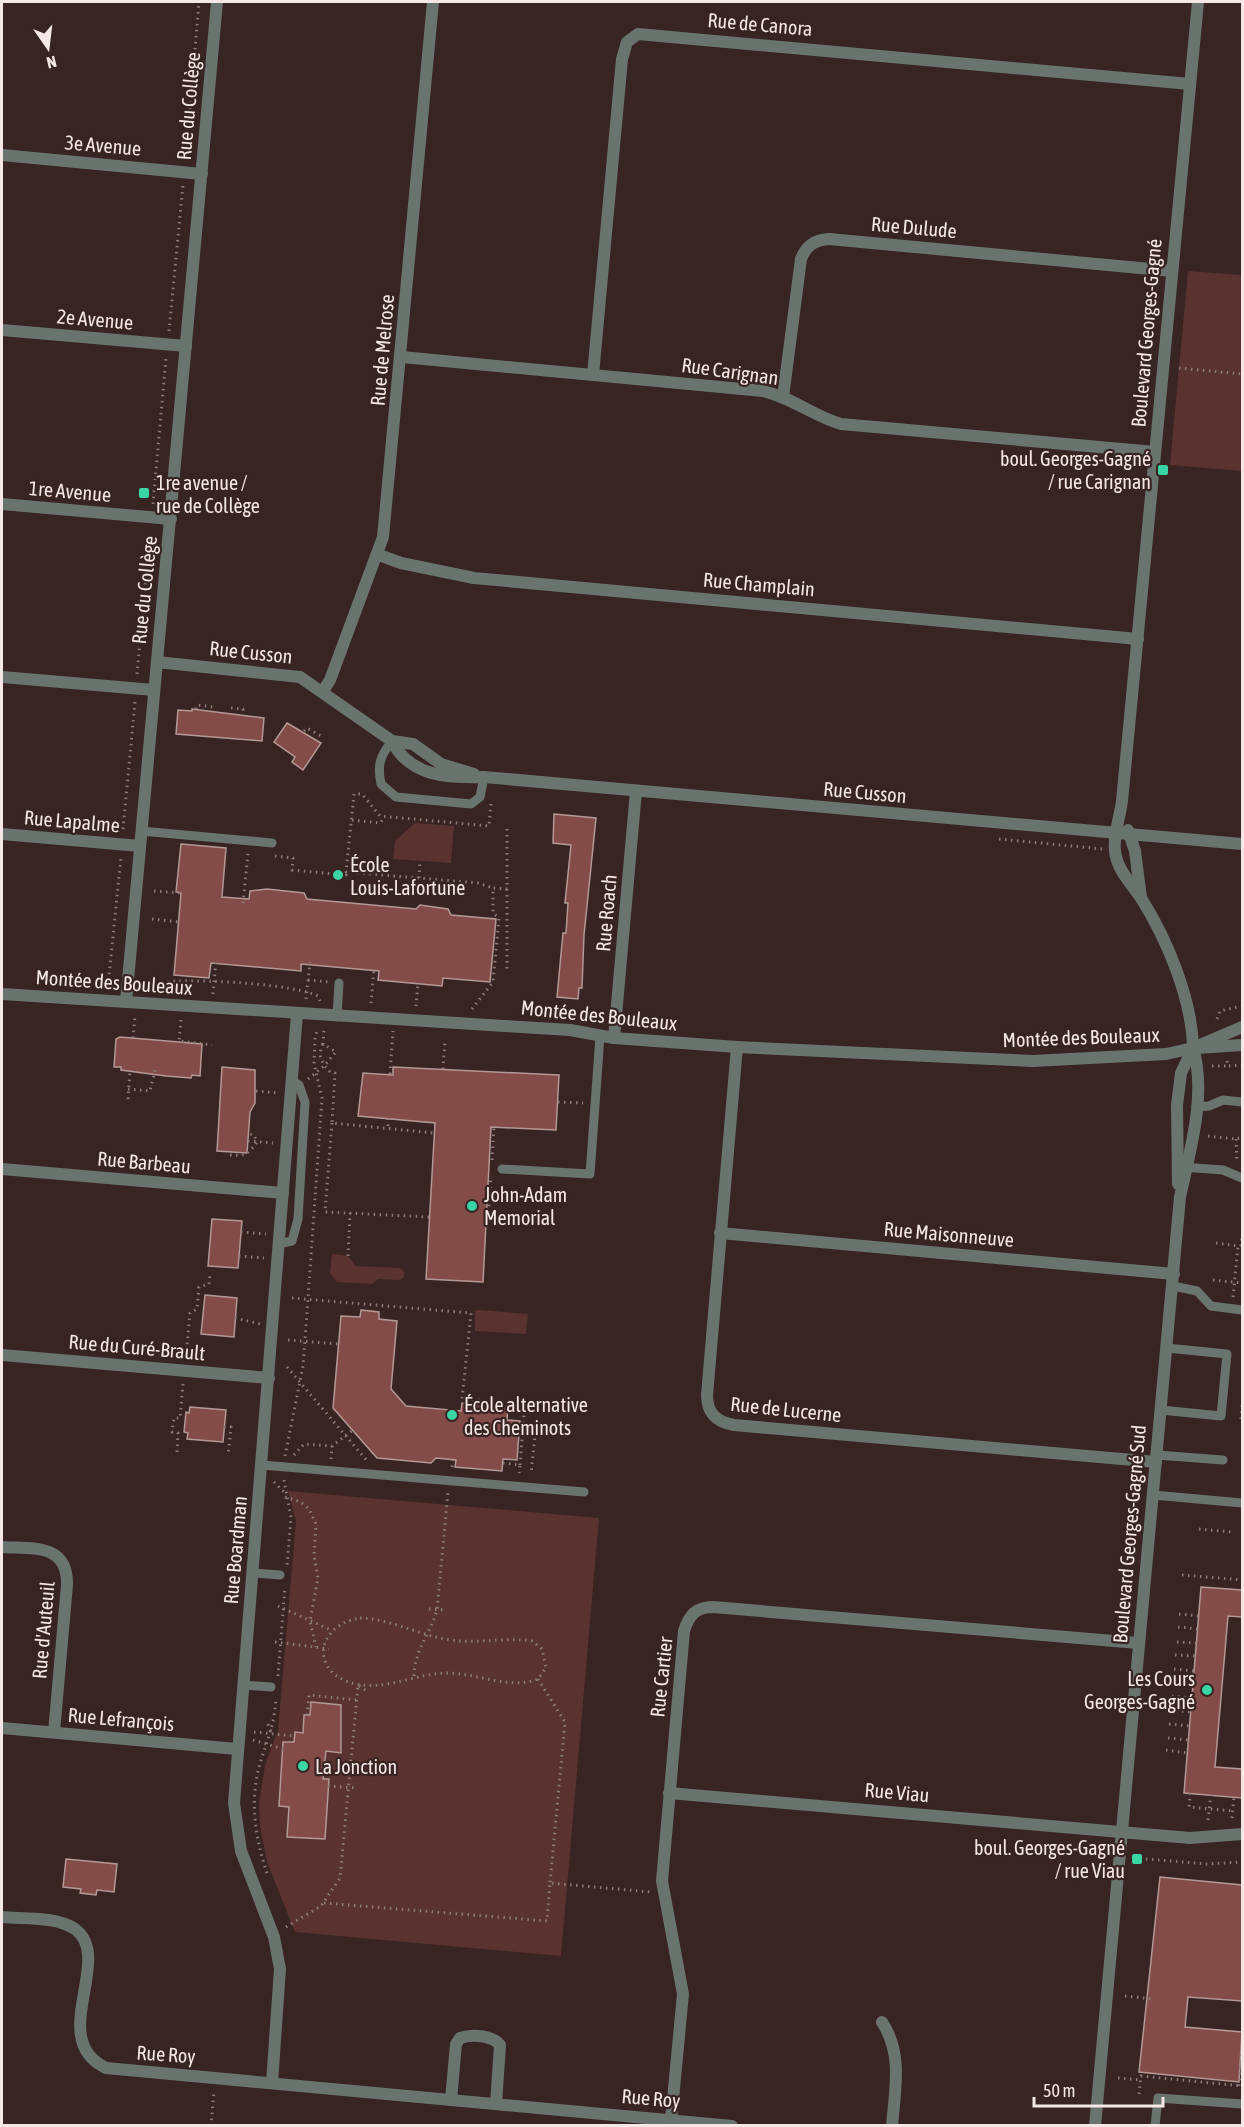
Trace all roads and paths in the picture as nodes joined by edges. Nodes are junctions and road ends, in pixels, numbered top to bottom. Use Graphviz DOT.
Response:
graph roads {
  1 [pos="199,2"];
  2 [pos="217,2"];
  3 [pos="433,2"];
  4 [pos="1198,2"];
  5 [pos="1191,84"];
  6 [pos="2,155"];
  7 [pos="186,156"];
  8 [pos="202,174"];
  9 [pos="183,185"];
  10 [pos="1172,271"];
  11 [pos="170,324"];
  12 [pos="2,330"];
  13 [pos="186,346"];
  14 [pos="402,357"];
  15 [pos="165,363"];
  16 [pos="1179,368"];
  17 [pos="1242,374"];
  18 [pos="593,375"];
  19 [pos="783,397"];
  20 [pos="1155,452"];
  21 [pos="153,503"];
  22 [pos="2,504"];
  23 [pos="171,519"];
  24 [pos="150,535"];
  25 [pos="379,555"];
  26 [pos="1138,639"];
  27 [pos="157,662"];
  28 [pos="137,673"];
  29 [pos="2,677"];
  30 [pos="154,690"];
  31 [pos="324,691"];
  32 [pos="135,706"];
  33 [pos="214,707"];
  34 [pos="231,708"];
  35 [pos="196,709"];
  36 [pos="243,713"];
  37 [pos="304,731"];
  38 [pos="321,736"];
  39 [pos="392,741"];
  40 [pos="484,777"];
  41 [pos="636,791"];
  42 [pos="491,802"];
  43 [pos="1121,812"];
  44 [pos="385,817"];
  45 [pos="352,820"];
  46 [pos="124,826"];
  47 [pos="507,829"];
  48 [pos="141,831"];
  49 [pos="2,834"];
  50 [pos="1116,834"];
  51 [pos="1130,835"];
  52 [pos="272,843"];
  53 [pos="1242,844"];
  54 [pos="140,846"];
  55 [pos="255,854"];
  56 [pos="265,855"];
  57 [pos="420,861"];
  58 [pos="120,865"];
  59 [pos="346,872"];
  60 [pos="419,878"];
  61 [pos="493,888"];
  62 [pos="507,888"];
  63 [pos="154,891"];
  64 [pos="181,893"];
  65 [pos="1141,899"];
  66 [pos="243,903"];
  67 [pos="152,919"];
  68 [pos="179,922"];
  69 [pos="216,960"];
  70 [pos="310,962"];
  71 [pos="374,968"];
  72 [pos="507,969"];
  73 [pos="308,980"];
  74 [pos="214,982"];
  75 [pos="339,983"];
  76 [pos="418,984"];
  77 [pos="108,986"];
  78 [pos="147,987"];
  79 [pos="307,992"];
  80 [pos="2,994"];
  81 [pos="213,996"];
  82 [pos="126,1002"];
  83 [pos="306,1004"];
  84 [pos="320,1005"];
  85 [pos="1242,1006"];
  86 [pos="370,1008"];
  87 [pos="415,1010"];
  88 [pos="135,1013"];
  89 [pos="469,1013"];
  90 [pos="297,1014"];
  91 [pos="181,1016"];
  92 [pos="337,1017"];
  93 [pos="1217,1019"];
  94 [pos="1242,1027"];
  95 [pos="324,1030"];
  96 [pos="393,1032"];
  97 [pos="315,1034"];
  98 [pos="600,1036"];
  99 [pos="133,1038"];
  100 [pos="615,1038"];
  101 [pos="445,1041"];
  102 [pos="323,1044"];
  103 [pos="212,1045"];
  104 [pos="1242,1045"];
  105 [pos="737,1047"];
  106 [pos="1192,1048"];
  107 [pos="1226,1058"];
  108 [pos="1242,1065"];
  109 [pos="324,1066"];
  110 [pos="1212,1066"];
  111 [pos="1228,1066"];
  112 [pos="442,1069"];
  113 [pos="155,1070"];
  114 [pos="130,1071"];
  115 [pos="316,1072"];
  116 [pos="390,1074"];
  117 [pos="309,1077"];
  118 [pos="292,1081"];
  119 [pos="128,1089"];
  120 [pos="256,1091"];
  121 [pos="278,1093"];
  122 [pos="128,1099"];
  123 [pos="558,1102"];
  124 [pos="572,1102"];
  125 [pos="1242,1102"];
  126 [pos="1196,1107"];
  127 [pos="388,1118"];
  128 [pos="332,1123"];
  129 [pos="388,1126"];
  130 [pos="434,1133"];
  131 [pos="248,1134"];
  132 [pos="1203,1135"];
  133 [pos="1242,1137"];
  134 [pos="1236,1139"];
  135 [pos="248,1141"];
  136 [pos="257,1142"];
  137 [pos="274,1144"];
  138 [pos="230,1155"];
  139 [pos="1182,1167"];
  140 [pos="2,1169"];
  141 [pos="502,1169"];
  142 [pos="1239,1174"];
  143 [pos="283,1193"];
  144 [pos="350,1213"];
  145 [pos="429,1217"];
  146 [pos="241,1232"];
  147 [pos="720,1233"];
  148 [pos="268,1234"];
  149 [pos="1242,1234"];
  150 [pos="278,1244"];
  151 [pos="1216,1244"];
  152 [pos="1238,1245"];
  153 [pos="239,1256"];
  154 [pos="348,1256"];
  155 [pos="266,1258"];
  156 [pos="210,1274"];
  157 [pos="1173,1280"];
  158 [pos="1213,1280"];
  159 [pos="1234,1282"];
  160 [pos="1242,1282"];
  161 [pos="292,1298"];
  162 [pos="308,1299"];
  163 [pos="370,1305"];
  164 [pos="197,1309"];
  165 [pos="204,1310"];
  166 [pos="1242,1310"];
  167 [pos="370,1311"];
  168 [pos="236,1317"];
  169 [pos="261,1324"];
  170 [pos="288,1340"];
  171 [pos="305,1341"];
  172 [pos="338,1344"];
  173 [pos="1167,1348"];
  174 [pos="2,1355"];
  175 [pos="186,1356"];
  176 [pos="287,1367"];
  177 [pos="269,1378"];
  178 [pos="300,1381"];
  179 [pos="183,1384"];
  180 [pos="1242,1403"];
  181 [pos="1161,1410"];
  182 [pos="180,1416"];
  183 [pos="186,1416"];
  184 [pos="1241,1419"];
  185 [pos="523,1426"];
  186 [pos="224,1427"];
  187 [pos="353,1431"];
  188 [pos="346,1436"];
  189 [pos="177,1452"];
  190 [pos="228,1456"];
  191 [pos="1156,1458"];
  192 [pos="453,1460"];
  193 [pos="1223,1460"];
  194 [pos="503,1463"];
  195 [pos="262,1465"];
  196 [pos="520,1465"];
  197 [pos="371,1466"];
  198 [pos="452,1472"];
  199 [pos="284,1477"];
  200 [pos="518,1478"];
  201 [pos="531,1479"];
  202 [pos="273,1481"];
  203 [pos="284,1492"];
  204 [pos="584,1492"];
  205 [pos="1153,1495"];
  206 [pos="285,1497"];
  207 [pos="1242,1503"];
  208 [pos="447,1504"];
  209 [pos="288,1509"];
  210 [pos="285,1517"];
  211 [pos="1199,1529"];
  212 [pos="1232,1532"];
  213 [pos="2,1547"];
  214 [pos="253,1573"];
  215 [pos="283,1575"];
  216 [pos="1182,1575"];
  217 [pos="1242,1580"];
  218 [pos="286,1585"];
  219 [pos="278,1606"];
  220 [pos="284,1609"];
  221 [pos="429,1609"];
  222 [pos="437,1610"];
  223 [pos="444,1610"];
  224 [pos="1179,1614"];
  225 [pos="1199,1616"];
  226 [pos="310,1621"];
  227 [pos="1178,1627"];
  228 [pos="1198,1629"];
  229 [pos="331,1630"];
  230 [pos="427,1634"];
  231 [pos="274,1642"];
  232 [pos="1177,1642"];
  233 [pos="280,1643"];
  234 [pos="1138,1643"];
  235 [pos="1197,1643"];
  236 [pos="316,1647"];
  237 [pos="323,1647"];
  238 [pos="329,1649"];
  239 [pos="1176,1655"];
  240 [pos="1196,1656"];
  241 [pos="1174,1669"];
  242 [pos="1194,1671"];
  243 [pos="414,1676"];
  244 [pos="278,1677"];
  245 [pos="538,1679"];
  246 [pos="1173,1679"];
  247 [pos="1193,1681"];
  248 [pos="243,1685"];
  249 [pos="358,1685"];
  250 [pos="274,1688"];
  251 [pos="366,1691"];
  252 [pos="1172,1696"];
  253 [pos="1192,1698"];
  254 [pos="357,1700"];
  255 [pos="1170,1710"];
  256 [pos="1191,1712"];
  257 [pos="307,1715"];
  258 [pos="268,1724"];
  259 [pos="1169,1724"];
  260 [pos="1190,1726"];
  261 [pos="2,1728"];
  262 [pos="54,1732"];
  263 [pos="272,1734"];
  264 [pos="294,1736"];
  265 [pos="1168,1738"];
  266 [pos="1188,1740"];
  267 [pos="267,1744"];
  268 [pos="237,1749"];
  269 [pos="282,1749"];
  270 [pos="1166,1750"];
  271 [pos="1187,1753"];
  272 [pos="328,1786"];
  273 [pos="349,1788"];
  274 [pos="357,1788"];
  275 [pos="669,1793"];
  276 [pos="1190,1793"];
  277 [pos="1211,1795"];
  278 [pos="1234,1797"];
  279 [pos="1209,1810"];
  280 [pos="1233,1811"];
  281 [pos="1232,1818"];
  282 [pos="1209,1820"];
  283 [pos="1122,1831"];
  284 [pos="1242,1834"];
  285 [pos="1137,1858"];
  286 [pos="1242,1862"];
  287 [pos="267,1875"];
  288 [pos="550,1883"];
  289 [pos="650,1892"];
  290 [pos="324,1903"];
  291 [pos="2,1917"];
  292 [pos="286,1927"];
  293 [pos="1125,1996"];
  294 [pos="1154,1999"];
  295 [pos="882,2022"];
  296 [pos="1242,2047"];
  297 [pos="1242,2055"];
  298 [pos="1118,2078"];
  299 [pos="1162,2079"];
  300 [pos="1141,2080"];
  301 [pos="272,2083"];
  302 [pos="1162,2086"];
  303 [pos="1241,2086"];
  304 [pos="214,2091"];
  305 [pos="1139,2094"];
  306 [pos="451,2100"];
  307 [pos="1242,2103"];
  308 [pos="496,2104"];
  309 [pos="671,2120"];
  310 [pos="211,2126"];
  311 [pos="732,2126"];
  312 [pos="892,2126"];
  313 [pos="1095,2126"];
  314 [pos="1155,2126"];
  1 -- 7 [label="path, Rue du Collège"];
  2 -- 8 [label="street, Rue du Collège"];
  3 -- 14 [label="street, Rue de Melrose"];
  4 -- 5 [label="street, Boulevard Georges-Gagné"];
  5 -- 10 [label="street, Boulevard Georges-Gagné"];
  5 -- 18 [label="street, Rue de Canora"];
  6 -- 8 [label="street, 3e Avenue"];
  8 -- 13 [label="street, Rue du Collège"];
  9 -- 11 [label="path, Rue du Collège"];
  10 -- 19 [label="street, Rue Dulude"];
  10 -- 20 [label="street, Boulevard Georges-Gagné"];
  12 -- 13 [label="street, 2e Avenue"];
  13 -- 23 [label="street, Rue du Collège"];
  14 -- 18 [label="street, Rue Carignan"];
  14 -- 25 [label="street, Rue de Melrose"];
  15 -- 21 [label="path"];
  16 -- 17 [label="path"];
  18 -- 19 [label="street, Rue Carignan"];
  19 -- 20 [label="street, Rue Carignan"];
  20 -- 26 [label="street, Boulevard Georges-Gagné"];
  22 -- 23 [label="street, 1re Avenue"];
  23 -- 27 [label="street, Rue du Collège"];
  24 -- 28 [label="path, Rue du Collège"];
  25 -- 26 [label="street, Rue Champlain"];
  25 -- 31 [label="street, Rue de Melrose"];
  26 -- 43 [label="street, Boulevard Georges-Gagné"];
  27 -- 30 [label="street, Rue du Collège"];
  27 -- 31 [label="street, Rue Cusson"];
  29 -- 30 [label="street"];
  30 -- 48 [label="street, Rue du Collège"];
  31 -- 39 [label="street, Rue Cusson"];
  32 -- 46 [label="path"];
  33 -- 35 [label="path"];
  34 -- 36 [label="path"];
  37 -- 38 [label="path"];
  39 -- 40 [label="street, Rue Cusson"];
  39 -- 40 [label="street, Rue Cusson"];
  39 -- 40 [label="lane"];
  40 -- 41 [label="street, Rue Cusson"];
  41 -- 50 [label="street, Rue Cusson"];
  41 -- 100 [label="street, Rue Roach"];
  42 -- 44 [label="path"];
  43 -- 50 [label="street, Boulevard Georges-Gagné"];
  43 -- 51 [label="street, Boulevard Georges-Gagné"];
  44 -- 45 [label="path"];
  44 -- 45 [label="path"];
  45 -- 59 [label="path"];
  47 -- 62 [label="path"];
  48 -- 52 [label="lane"];
  48 -- 54 [label="street, Rue du Collège"];
  49 -- 54 [label="street, Rue Lapalme"];
  50 -- 51 [label="street, Rue Cusson"];
  50 -- 65 [label="street, Boulevard Georges-Gagné"];
  51 -- 53 [label="street, Rue Cusson"];
  51 -- 65 [label="street, Boulevard Georges-Gagné"];
  54 -- 82 [label="street, Rue du Collège"];
  55 -- 66 [label="path"];
  56 -- 59 [label="path"];
  57 -- 60 [label="path"];
  58 -- 77 [label="path"];
  59 -- 60 [label="path"];
  60 -- 61 [label="path"];
  61 -- 62 [label="path"];
  61 -- 89 [label="path"];
  62 -- 72 [label="path"];
  63 -- 64 [label="path"];
  65 -- 106 [label="street, Boulevard Georges-Gagné"];
  67 -- 68 [label="path"];
  69 -- 74 [label="path"];
  70 -- 73 [label="path"];
  71 -- 86 [label="path"];
  73 -- 75 [label="path"];
  73 -- 79 [label="path"];
  74 -- 78 [label="path, Montée des Bouleaux"];
  74 -- 79 [label="path, Montée des Bouleaux"];
  74 -- 81 [label="path"];
  75 -- 92 [label="lane"];
  76 -- 87 [label="path"];
  79 -- 83 [label="path"];
  79 -- 84 [label="path"];
  80 -- 82 [label="street, Montée des Bouleaux"];
  82 -- 90 [label="street, Montée des Bouleaux"];
  85 -- 93 [label="path"];
  88 -- 99 [label="path"];
  90 -- 92 [label="street, Montée des Bouleaux"];
  90 -- 118 [label="street, Rue Boardman"];
  91 -- 103 [label="path"];
  92 -- 98 [label="street, Montée des Bouleaux"];
  94 -- 106 [label="street, Montée des Bouleaux"];
  95 -- 102 [label="path"];
  96 -- 116 [label="path"];
  97 -- 115 [label="path"];
  98 -- 100 [label="street, Montée des Bouleaux"];
  98 -- 141 [label="lane"];
  100 -- 105 [label="street, Montée des Bouleaux"];
  101 -- 112 [label="path"];
  102 -- 109 [label="path"];
  102 -- 109 [label="path"];
  104 -- 106 [label="street, Montée des Bouleaux"];
  105 -- 106 [label="street, Montée des Bouleaux"];
  105 -- 147 [label="street, Rue de Lucerne"];
  106 -- 126 [label="street, Boulevard Georges-Gagné Sud"];
  106 -- 139 [label="street, Boulevard Georges-Gagné Sud"];
  107 -- 111 [label="path"];
  108 -- 111 [label="path"];
  109 -- 115 [label="path"];
  109 -- 128 [label="path"];
  110 -- 111 [label="path"];
  113 -- 119 [label="path"];
  114 -- 119 [label="path"];
  115 -- 117 [label="path"];
  115 -- 162 [label="path"];
  118 -- 143 [label="street, Rue Boardman"];
  118 -- 150 [label="lane"];
  119 -- 122 [label="path"];
  120 -- 121 [label="path"];
  123 -- 124 [label="path"];
  125 -- 126 [label="lane"];
  126 -- 139 [label="street, Boulevard Georges-Gagné Sud"];
  127 -- 129 [label="path"];
  128 -- 129 [label="path"];
  128 -- 144 [label="path"];
  129 -- 130 [label="path"];
  131 -- 136 [label="path"];
  132 -- 134 [label="path"];
  133 -- 134 [label="path"];
  134 -- 142 [label="path"];
  135 -- 136 [label="path"];
  136 -- 137 [label="path"];
  136 -- 138 [label="path"];
  139 -- 142 [label="lane"];
  139 -- 157 [label="street, Boulevard Georges-Gagné Sud"];
  140 -- 143 [label="street, Rue Barbeau"];
  143 -- 150 [label="street, Rue Boardman"];
  144 -- 145 [label="path"];
  144 -- 154 [label="path"];
  146 -- 148 [label="path"];
  147 -- 157 [label="street, Rue Maisonneuve"];
  147 -- 191 [label="street, Rue de Lucerne"];
  149 -- 152 [label="path"];
  150 -- 177 [label="street, Rue Boardman"];
  151 -- 152 [label="path"];
  152 -- 159 [label="path"];
  153 -- 155 [label="path"];
  156 -- 164 [label="path"];
  157 -- 166 [label="lane"];
  157 -- 173 [label="street, Boulevard Georges-Gagné Sud"];
  158 -- 159 [label="path"];
  159 -- 160 [label="path"];
  161 -- 162 [label="path"];
  162 -- 163 [label="path"];
  162 -- 171 [label="path"];
  163 -- 167 [label="path"];
  163 -- 185 [label="path"];
  164 -- 165 [label="path"];
  164 -- 175 [label="path"];
  168 -- 169 [label="path"];
  170 -- 171 [label="path"];
  171 -- 172 [label="path"];
  171 -- 178 [label="path"];
  173 -- 181 [label="street, Boulevard Georges-Gagné Sud"];
  173 -- 181 [label="lane"];
  174 -- 177 [label="street, Rue du Curé-Brault"];
  176 -- 178 [label="path"];
  177 -- 195 [label="street, Rue Boardman"];
  178 -- 188 [label="path"];
  178 -- 188 [label="path"];
  179 -- 182 [label="path"];
  180 -- 184 [label="path"];
  181 -- 191 [label="street, Boulevard Georges-Gagné Sud"];
  182 -- 183 [label="path"];
  182 -- 189 [label="path"];
  185 -- 196 [label="path"];
  185 -- 201 [label="path"];
  186 -- 190 [label="path"];
  187 -- 188 [label="path"];
  188 -- 197 [label="path"];
  191 -- 193 [label="lane"];
  191 -- 205 [label="street, Boulevard Georges-Gagné Sud"];
  192 -- 198 [label="path"];
  194 -- 196 [label="path"];
  195 -- 204 [label="lane"];
  195 -- 214 [label="street, Rue Boardman"];
  196 -- 200 [label="path"];
  199 -- 203 [label="path"];
  202 -- 203 [label="path, Rue Boardman"];
  203 -- 206 [label="path"];
  205 -- 207 [label="lane"];
  205 -- 234 [label="street, Boulevard Georges-Gagné Sud"];
  206 -- 209 [label="path"];
  206 -- 226 [label="path"];
  208 -- 222 [label="path"];
  209 -- 210 [label="path"];
  209 -- 215 [label="path"];
  211 -- 212 [label="path"];
  213 -- 262 [label="street, Rue d'Auteuil"];
  214 -- 215 [label="lane"];
  214 -- 248 [label="street, Rue Boardman"];
  216 -- 217 [label="path"];
  218 -- 220 [label="path"];
  219 -- 220 [label="path"];
  220 -- 226 [label="path"];
  220 -- 233 [label="path"];
  221 -- 222 [label="path"];
  222 -- 223 [label="path"];
  222 -- 230 [label="path"];
  224 -- 225 [label="path"];
  226 -- 229 [label="path"];
  226 -- 236 [label="path"];
  227 -- 228 [label="path"];
  229 -- 230 [label="path"];
  229 -- 237 [label="path"];
  230 -- 243 [label="path"];
  230 -- 245 [label="path"];
  231 -- 233 [label="path"];
  232 -- 235 [label="path"];
  233 -- 236 [label="path"];
  233 -- 244 [label="path"];
  234 -- 275 [label="street, Rue Cartier"];
  234 -- 283 [label="street, Boulevard Georges-Gagné Sud"];
  236 -- 237 [label="path"];
  237 -- 238 [label="path"];
  237 -- 249 [label="path"];
  239 -- 240 [label="path"];
  241 -- 242 [label="path"];
  243 -- 245 [label="path"];
  243 -- 249 [label="path"];
  245 -- 288 [label="path"];
  246 -- 247 [label="path"];
  248 -- 250 [label="lane"];
  248 -- 268 [label="street, Rue Boardman"];
  249 -- 251 [label="path"];
  249 -- 254 [label="path"];
  250 -- 263 [label="path"];
  252 -- 253 [label="path"];
  254 -- 257 [label="path"];
  254 -- 273 [label="path"];
  255 -- 256 [label="path"];
  258 -- 263 [label="path"];
  259 -- 260 [label="path"];
  261 -- 262 [label="street, Rue Lefrançois"];
  262 -- 268 [label="street, Rue Lefrançois"];
  263 -- 264 [label="path"];
  263 -- 267 [label="path"];
  263 -- 267 [label="path"];
  265 -- 266 [label="path"];
  267 -- 269 [label="path"];
  267 -- 287 [label="path"];
  268 -- 301 [label="street, Rue Boardman"];
  270 -- 271 [label="path"];
  272 -- 273 [label="path"];
  273 -- 274 [label="path"];
  273 -- 290 [label="path"];
  275 -- 283 [label="street, Rue Viau"];
  275 -- 309 [label="street, Rue Cartier"];
  276 -- 279 [label="path"];
  277 -- 279 [label="path"];
  278 -- 280 [label="path"];
  279 -- 280 [label="path"];
  279 -- 282 [label="path"];
  280 -- 281 [label="path"];
  283 -- 284 [label="street, Rue Viau"];
  283 -- 313 [label="street, Boulevard Georges-Gagné Sud"];
  285 -- 286 [label="path"];
  288 -- 289 [label="path"];
  288 -- 290 [label="path"];
  290 -- 292 [label="path"];
  291 -- 301 [label="street, Rue Roy"];
  293 -- 294 [label="path"];
  295 -- 312 [label="street"];
  296 -- 297 [label="path"];
  297 -- 303 [label="path"];
  298 -- 300 [label="path"];
  299 -- 300 [label="path"];
  299 -- 302 [label="path"];
  299 -- 303 [label="path"];
  300 -- 305 [label="path"];
  301 -- 306 [label="street, Rue Roy"];
  304 -- 310 [label="path"];
  306 -- 308 [label="street, Rue Roy"];
  306 -- 308 [label="street"];
  307 -- 314 [label="lane"];
  308 -- 309 [label="street, Rue Roy"];
  309 -- 311 [label="street, Rue Roy"];
}
